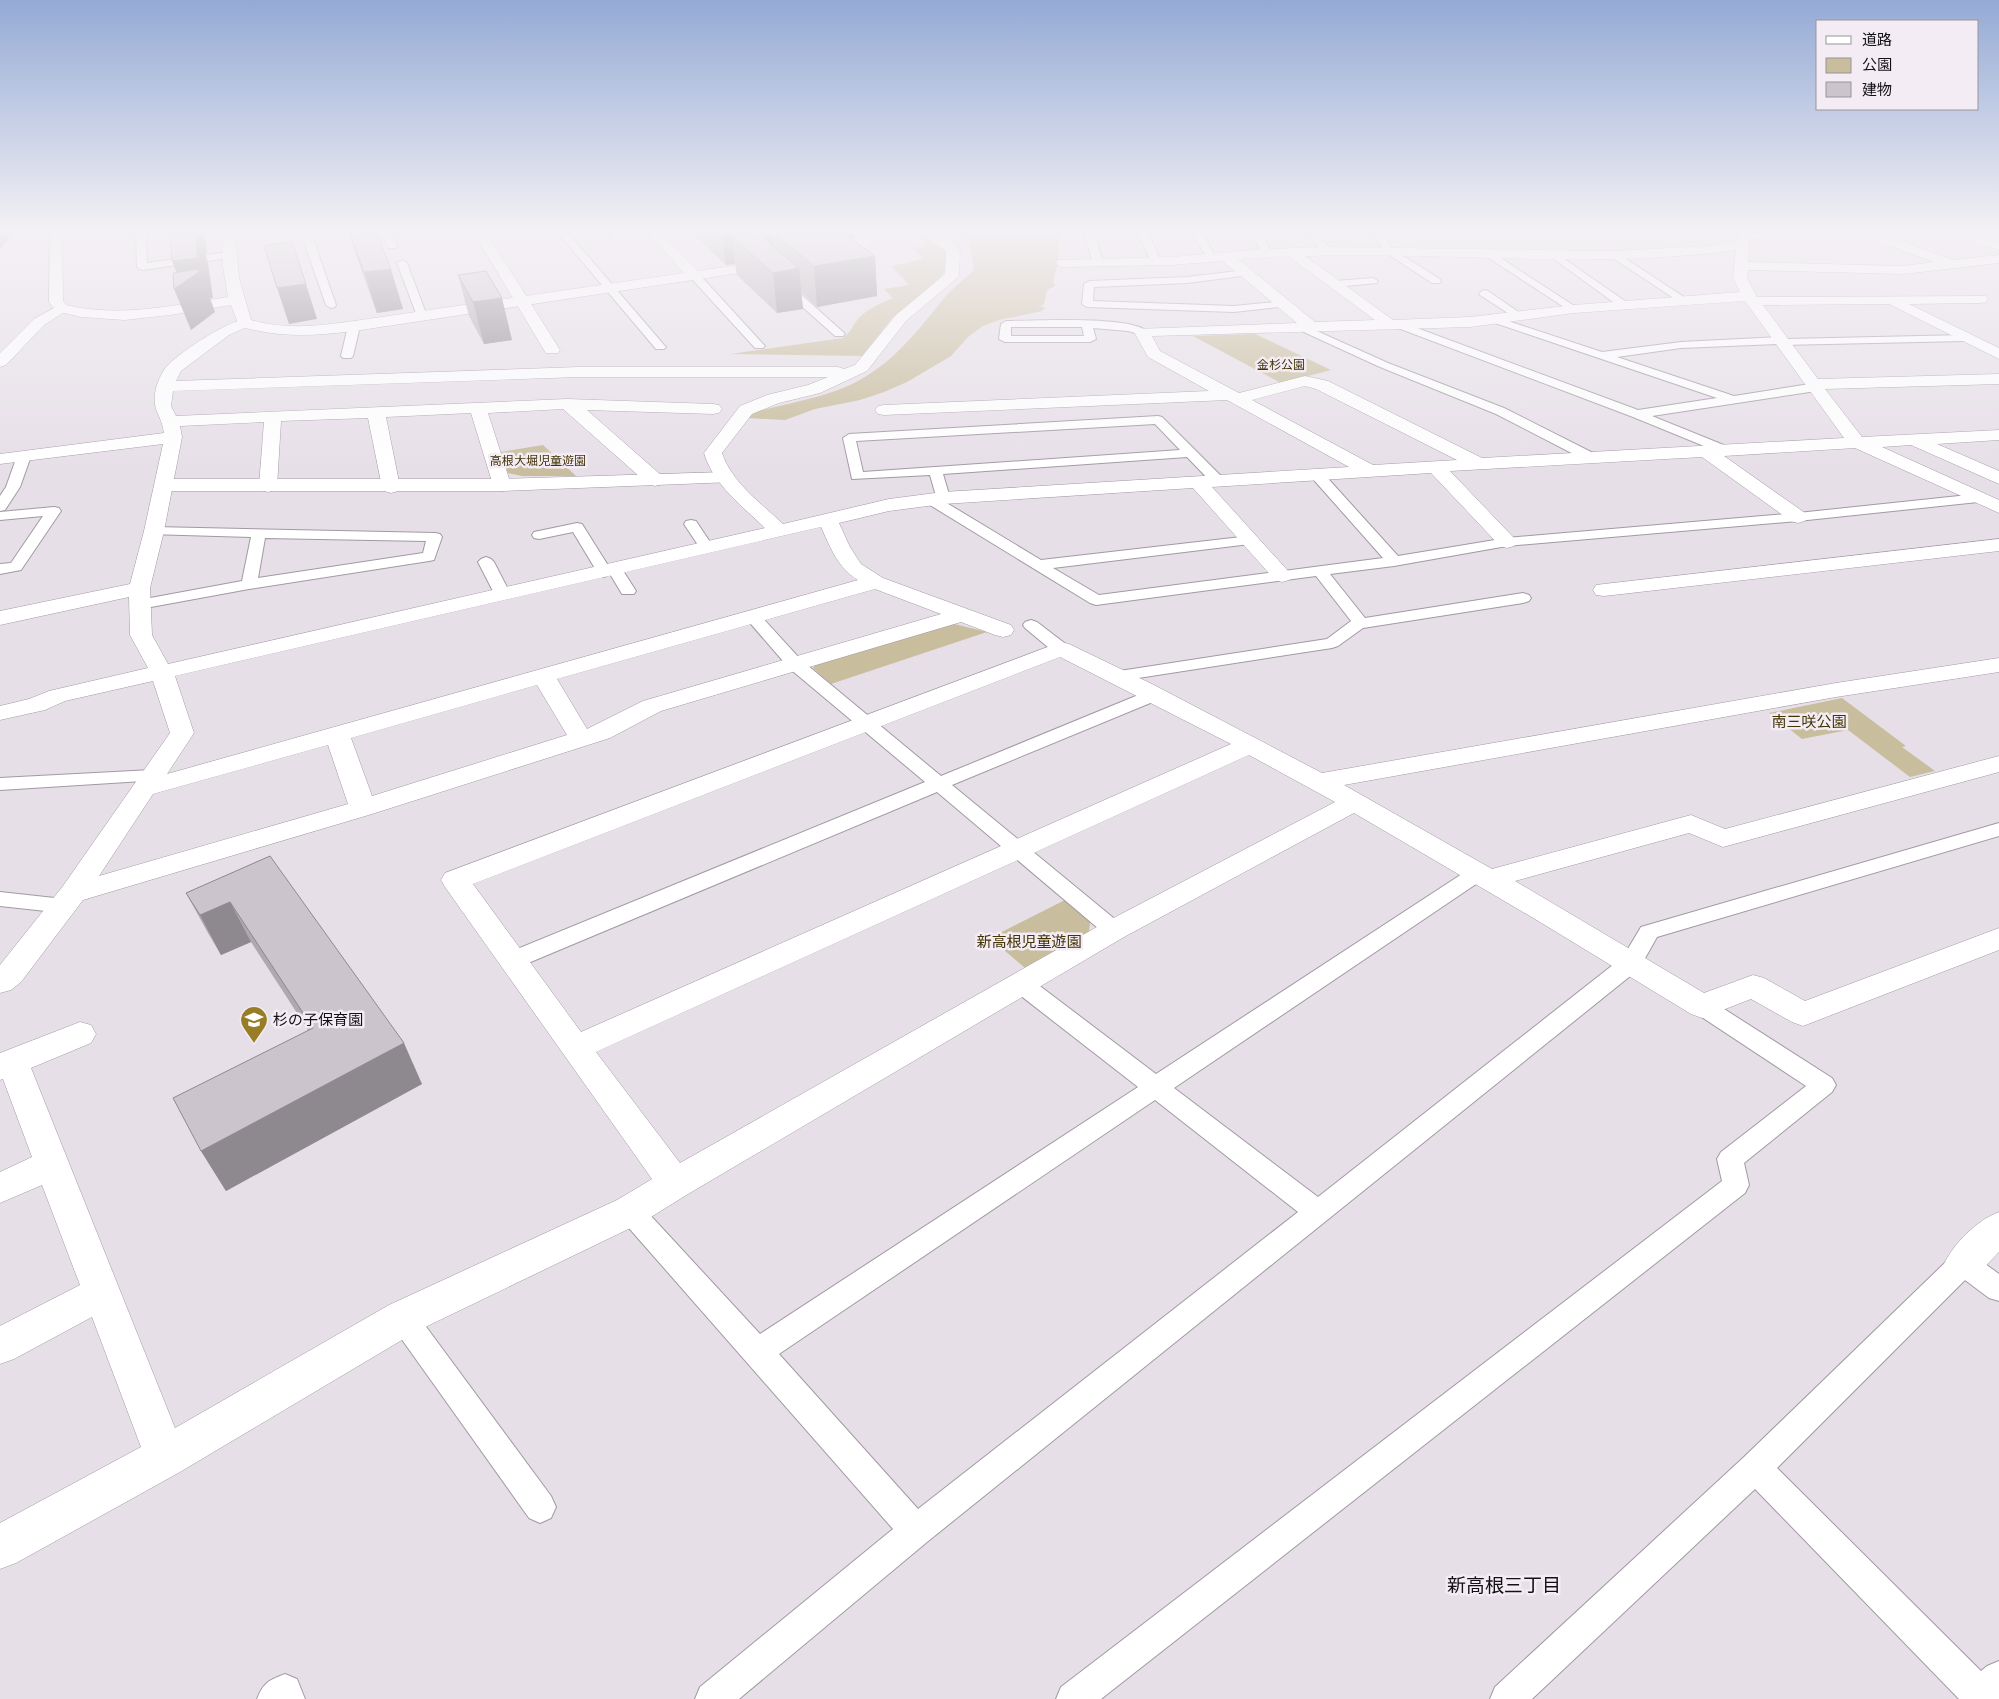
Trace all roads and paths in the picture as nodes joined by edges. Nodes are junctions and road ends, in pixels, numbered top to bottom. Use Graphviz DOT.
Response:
graph roads {
  1 [pos="54,312"];
  2 [pos="78,312"];
  3 [pos="137,312"];
  4 [pos="240,312"];
  5 [pos="421,312"];
  6 [pos="445,312"];
  7 [pos="530,312"];
  8 [pos="629,312"];
  9 [pos="728,312"];
  10 [pos="815,312"];
  11 [pos="908,312"];
  12 [pos="1292,312"];
  13 [pos="1376,312"];
  14 [pos="1514,312"];
  15 [pos="1543,312"];
  16 [pos="1760,312"];
  17 [pos="1914,312"];
  18 [pos="1518,315"];
  19 [pos="422,316"];
  20 [pos="1490,318"];
  21 [pos="244,323"];
  22 [pos="1391,323"];
  23 [pos="1087,325"];
  24 [pos="354,326"];
  25 [pos="1304,326"];
  26 [pos="1142,332"];
  27 [pos="839,334"];
  28 [pos="25,336"];
  29 [pos="0,338"];
  30 [pos="1965,338"];
  31 [pos="1781,341"];
  32 [pos="758,346"];
  33 [pos="660,348"];
  34 [pos="552,350"];
  35 [pos="1999,354"];
  36 [pos="1599,355"];
  37 [pos="346,356"];
  38 [pos="773,356"];
  39 [pos="0,362"];
  40 [pos="764,371"];
  41 [pos="849,373"];
  42 [pos="1999,379"];
  43 [pos="1815,385"];
  44 [pos="165,386"];
  45 [pos="1232,397"];
  46 [pos="1731,399"];
  47 [pos="566,404"];
  48 [pos="478,408"];
  49 [pos="713,409"];
  50 [pos="884,410"];
  51 [pos="376,412"];
  52 [pos="1637,414"];
  53 [pos="273,416"];
  54 [pos="172,429"];
  55 [pos="1999,435"];
  56 [pos="1912,440"];
  57 [pos="1856,442"];
  58 [pos="1726,451"];
  59 [pos="1707,452"];
  60 [pos="1191,453"];
  61 [pos="24,456"];
  62 [pos="1592,458"];
  63 [pos="0,459"];
  64 [pos="1479,464"];
  65 [pos="1436,467"];
  66 [pos="935,470"];
  67 [pos="1372,472"];
  68 [pos="1318,476"];
  69 [pos="726,478"];
  70 [pos="1999,478"];
  71 [pos="655,480"];
  72 [pos="1208,481"];
  73 [pos="164,485"];
  74 [pos="268,486"];
  75 [pos="502,486"];
  76 [pos="391,487"];
  77 [pos="937,498"];
  78 [pos="1978,498"];
  79 [pos="0,507"];
  80 [pos="1999,507"];
  81 [pos="0,516"];
  82 [pos="1798,517"];
  83 [pos="828,520"];
  84 [pos="691,524"];
  85 [pos="154,531"];
  86 [pos="779,531"];
  87 [pos="259,532"];
  88 [pos="539,535"];
  89 [pos="1250,540"];
  90 [pos="1507,542"];
  91 [pos="1999,545"];
  92 [pos="707,548"];
  93 [pos="1394,561"];
  94 [pos="486,562"];
  95 [pos="1037,565"];
  96 [pos="0,569"];
  97 [pos="609,570"];
  98 [pos="1319,570"];
  99 [pos="1282,576"];
  100 [pos="876,582"];
  101 [pos="249,584"];
  102 [pos="1604,590"];
  103 [pos="628,591"];
  104 [pos="503,595"];
  105 [pos="140,596"];
  106 [pos="1523,598"];
  107 [pos="964,614"];
  108 [pos="752,616"];
  109 [pos="0,618"];
  110 [pos="1362,623"];
  111 [pos="1031,626"];
  112 [pos="1003,630"];
  113 [pos="1061,649"];
  114 [pos="795,664"];
  115 [pos="1999,665"];
  116 [pos="162,673"];
  117 [pos="543,676"];
  118 [pos="1119,676"];
  119 [pos="1154,695"];
  120 [pos="0,713"];
  121 [pos="865,723"];
  122 [pos="337,734"];
  123 [pos="581,739"];
  124 [pos="1250,745"];
  125 [pos="1999,764"];
  126 [pos="148,782"];
  127 [pos="1318,782"];
  128 [pos="937,783"];
  129 [pos="0,784"];
  130 [pos="1355,802"];
  131 [pos="363,808"];
  132 [pos="1999,829"];
  133 [pos="1017,850"];
  134 [pos="1484,876"];
  135 [pos="0,899"];
  136 [pos="69,900"];
  137 [pos="1114,930"];
  138 [pos="1999,938"];
  139 [pos="513,960"];
  140 [pos="1631,963"];
  141 [pos="0,982"];
  142 [pos="1020,983"];
  143 [pos="1702,1006"];
  144 [pos="80,1034"];
  145 [pos="575,1048"];
  146 [pos="6,1064"];
  147 [pos="1157,1088"];
  148 [pos="52,1164"];
  149 [pos="675,1182"];
  150 [pos="0,1188"];
  151 [pos="630,1211"];
  152 [pos="1317,1211"];
  153 [pos="1999,1228"];
  154 [pos="1963,1264"];
  155 [pos="1999,1289"];
  156 [pos="101,1293"];
  157 [pos="403,1318"];
  158 [pos="0,1346"];
  159 [pos="758,1352"];
  160 [pos="165,1457"];
  161 [pos="1755,1468"];
  162 [pos="540,1507"];
  163 [pos="916,1531"];
  164 [pos="0,1547"];
  165 [pos="1985,1691"];
  166 [pos="274,1699"];
  167 [pos="288,1699"];
  168 [pos="712,1699"];
  169 [pos="1074,1699"];
  170 [pos="1508,1699"];
  1 -- 28 [label="street"];
  2 -- 3 [label="street"];
  4 -- 21 [label="street"];
  5 -- 19 [label="lane"];
  6 -- 19 [label="street"];
  7 -- 34 [label="street"];
  8 -- 33 [label="lane"];
  9 -- 32 [label="lane"];
  10 -- 27 [label="lane"];
  11 -- 41 [label="street"];
  12 -- 25 [label="street"];
  13 -- 22 [label="street"];
  14 -- 18 [label="lane"];
  15 -- 18 [label="street"];
  16 -- 31 [label="street"];
  17 -- 30 [label="street"];
  18 -- 20 [label="street"];
  19 -- 24 [label="street"];
  20 -- 22 [label="street"];
  20 -- 36 [label="lane"];
  21 -- 24 [label="street"];
  21 -- 44 [label="street"];
  22 -- 25 [label="street"];
  22 -- 52 [label="lane"];
  23 -- 23 [label="lane"];
  23 -- 26 [label="lane"];
  24 -- 37 [label="lane"];
  25 -- 26 [label="street"];
  25 -- 62 [label="lane"];
  26 -- 45 [label="street"];
  28 -- 29 [label="street"];
  28 -- 39 [label="street"];
  30 -- 31 [label="lane"];
  30 -- 35 [label="street"];
  31 -- 36 [label="lane"];
  31 -- 43 [label="street"];
  36 -- 46 [label="lane"];
  38 -- 40 [label="street"];
  40 -- 41 [label="street"];
  40 -- 44 [label="street"];
  41 -- 69 [label="street"];
  42 -- 43 [label="street"];
  43 -- 46 [label="lane"];
  43 -- 57 [label="street"];
  44 -- 54 [label="street"];
  45 -- 50 [label="street"];
  45 -- 64 [label="street"];
  45 -- 67 [label="street"];
  46 -- 52 [label="lane"];
  47 -- 48 [label="street"];
  47 -- 49 [label="street"];
  47 -- 71 [label="street"];
  48 -- 51 [label="street"];
  48 -- 75 [label="street"];
  51 -- 53 [label="street"];
  51 -- 76 [label="street"];
  52 -- 58 [label="lane"];
  53 -- 54 [label="street"];
  53 -- 74 [label="street"];
  54 -- 61 [label="street"];
  54 -- 73 [label="street"];
  55 -- 56 [label="street"];
  56 -- 57 [label="street"];
  56 -- 70 [label="street"];
  57 -- 58 [label="street"];
  57 -- 78 [label="street"];
  58 -- 59 [label="street"];
  59 -- 62 [label="street"];
  59 -- 82 [label="street"];
  60 -- 66 [label="lane"];
  60 -- 66 [label="lane"];
  60 -- 72 [label="lane"];
  61 -- 63 [label="street"];
  61 -- 79 [label="lane"];
  62 -- 64 [label="street"];
  64 -- 65 [label="street"];
  65 -- 67 [label="street"];
  65 -- 90 [label="street"];
  66 -- 77 [label="lane"];
  67 -- 68 [label="street"];
  68 -- 72 [label="street"];
  68 -- 93 [label="lane"];
  69 -- 71 [label="street"];
  69 -- 86 [label="street"];
  71 -- 75 [label="street"];
  72 -- 77 [label="street"];
  72 -- 89 [label="street"];
  73 -- 74 [label="street"];
  73 -- 85 [label="street"];
  74 -- 76 [label="street"];
  75 -- 76 [label="street"];
  77 -- 83 [label="street"];
  77 -- 95 [label="lane"];
  78 -- 80 [label="street"];
  78 -- 82 [label="lane"];
  81 -- 96 [label="lane"];
  82 -- 90 [label="lane"];
  83 -- 86 [label="street"];
  83 -- 100 [label="street"];
  84 -- 92 [label="lane"];
  85 -- 87 [label="lane"];
  85 -- 105 [label="street"];
  86 -- 92 [label="street"];
  87 -- 101 [label="lane"];
  87 -- 101 [label="lane"];
  88 -- 97 [label="lane"];
  89 -- 95 [label="lane"];
  89 -- 99 [label="street"];
  90 -- 93 [label="lane"];
  91 -- 102 [label="street"];
  92 -- 97 [label="street"];
  93 -- 98 [label="lane"];
  94 -- 104 [label="lane"];
  95 -- 99 [label="lane"];
  97 -- 103 [label="lane"];
  97 -- 104 [label="street"];
  98 -- 99 [label="lane"];
  98 -- 110 [label="lane"];
  100 -- 107 [label="street"];
  100 -- 108 [label="street"];
  101 -- 105 [label="lane"];
  104 -- 116 [label="street"];
  105 -- 109 [label="street"];
  105 -- 116 [label="street"];
  106 -- 110 [label="lane"];
  107 -- 112 [label="street"];
  107 -- 114 [label="street"];
  108 -- 114 [label="lane"];
  108 -- 117 [label="street"];
  110 -- 118 [label="lane"];
  111 -- 113 [label="lane"];
  113 -- 118 [label="street"];
  113 -- 121 [label="street"];
  114 -- 121 [label="lane"];
  114 -- 123 [label="street"];
  115 -- 127 [label="street"];
  116 -- 120 [label="street"];
  116 -- 126 [label="street"];
  117 -- 122 [label="street"];
  117 -- 123 [label="street"];
  118 -- 119 [label="street"];
  119 -- 124 [label="street"];
  119 -- 128 [label="lane"];
  121 -- 128 [label="lane"];
  121 -- 139 [label="street"];
  122 -- 126 [label="street"];
  122 -- 131 [label="street"];
  123 -- 131 [label="street"];
  124 -- 127 [label="street"];
  124 -- 133 [label="street"];
  125 -- 134 [label="street"];
  126 -- 129 [label="lane"];
  126 -- 136 [label="street"];
  127 -- 130 [label="street"];
  128 -- 133 [label="lane"];
  128 -- 139 [label="lane"];
  130 -- 134 [label="street"];
  130 -- 137 [label="street"];
  131 -- 136 [label="street"];
  132 -- 140 [label="lane"];
  133 -- 137 [label="lane"];
  133 -- 145 [label="street"];
  134 -- 140 [label="street"];
  134 -- 147 [label="lane"];
  135 -- 136 [label="lane"];
  136 -- 141 [label="street"];
  137 -- 142 [label="street"];
  138 -- 143 [label="street"];
  139 -- 145 [label="street"];
  140 -- 143 [label="street"];
  140 -- 152 [label="lane"];
  142 -- 147 [label="lane"];
  142 -- 149 [label="street"];
  143 -- 169 [label="lane"];
  144 -- 146 [label="street"];
  145 -- 149 [label="street"];
  146 -- 148 [label="street"];
  147 -- 152 [label="lane"];
  147 -- 159 [label="lane"];
  148 -- 150 [label="street"];
  148 -- 156 [label="street"];
  149 -- 151 [label="street"];
  151 -- 157 [label="street"];
  151 -- 159 [label="lane"];
  152 -- 163 [label="lane"];
  153 -- 154 [label="street"];
  154 -- 155 [label="lane"];
  154 -- 161 [label="lane"];
  156 -- 158 [label="street"];
  156 -- 160 [label="street"];
  157 -- 160 [label="street"];
  157 -- 162 [label="lane"];
  159 -- 163 [label="lane"];
  160 -- 164 [label="street"];
  161 -- 165 [label="lane"];
  161 -- 170 [label="lane"];
  163 -- 168 [label="lane"];
  166 -- 167 [label="lane"];
}
